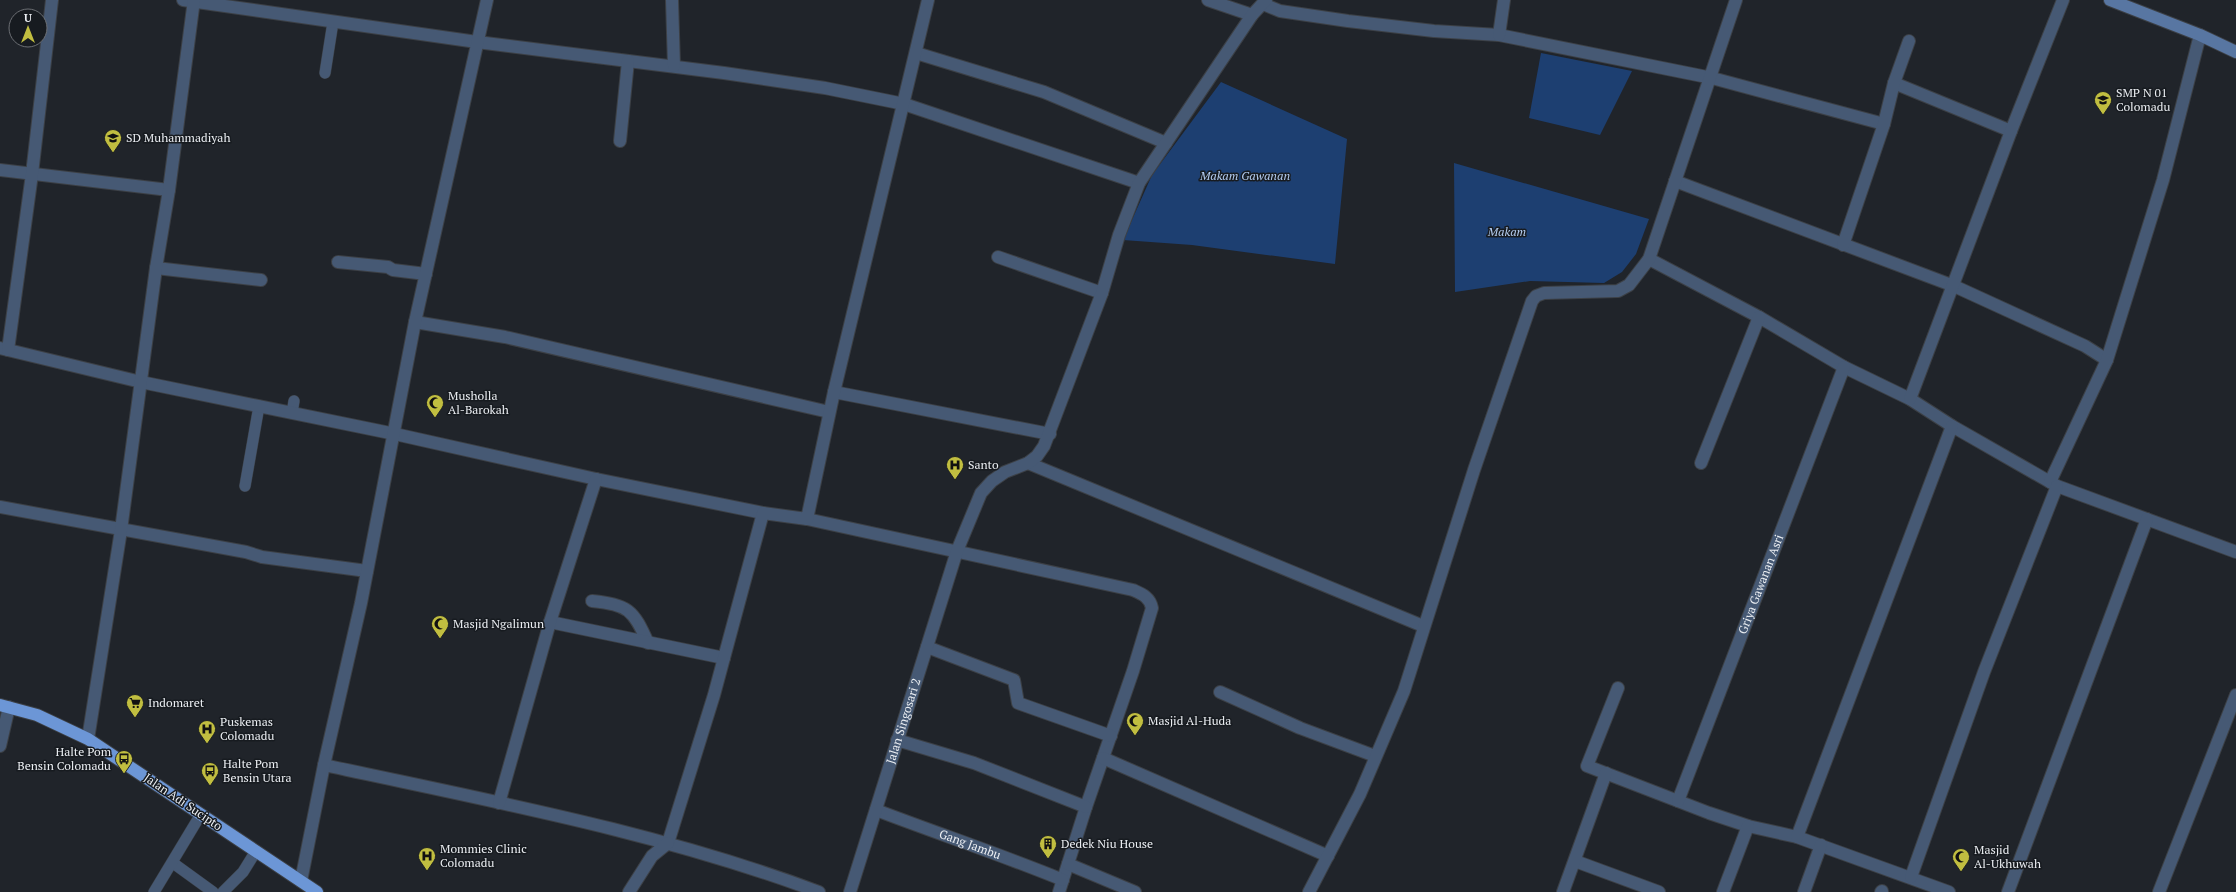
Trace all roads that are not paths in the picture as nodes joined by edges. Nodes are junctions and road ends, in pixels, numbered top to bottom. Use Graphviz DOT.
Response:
graph roads {
  1 [pos="52,0"];
  2 [pos="487,0"];
  3 [pos="672,0"];
  4 [pos="928,0"];
  5 [pos="1208,0"];
  6 [pos="1504,0"];
  7 [pos="1736,0"];
  8 [pos="2063,0"];
  9 [pos="2110,0"];
  10 [pos="191,1"];
  11 [pos="1265,2"];
  12 [pos="1252,15"];
  13 [pos="333,22"];
  14 [pos="1499,35"];
  15 [pos="2200,35"];
  16 [pos="1909,41"];
  17 [pos="477,42"];
  18 [pos="2236,52"];
  19 [pos="916,53"];
  20 [pos="628,61"];
  21 [pos="674,66"];
  22 [pos="325,73"];
  23 [pos="1712,78"];
  24 [pos="1894,83"];
  25 [pos="904,104"];
  26 [pos="1884,124"];
  27 [pos="2011,131"];
  28 [pos="620,141"];
  29 [pos="1166,144"];
  30 [pos="0,170"];
  31 [pos="32,174"];
  32 [pos="1675,181"];
  33 [pos="1139,183"];
  34 [pos="170,190"];
  35 [pos="1843,245"];
  36 [pos="998,256"];
  37 [pos="1649,259"];
  38 [pos="338,262"];
  39 [pos="156,268"];
  40 [pos="426,274"];
  41 [pos="261,280"];
  42 [pos="1954,286"];
  43 [pos="1102,293"];
  44 [pos="1760,317"];
  45 [pos="415,322"];
  46 [pos="4,349"];
  47 [pos="2107,360"];
  48 [pos="1844,367"];
  49 [pos="141,382"];
  50 [pos="834,392"];
  51 [pos="1910,399"];
  52 [pos="259,406"];
  53 [pos="829,412"];
  54 [pos="1952,426"];
  55 [pos="395,434"];
  56 [pos="1050,434"];
  57 [pos="1028,463"];
  58 [pos="1701,463"];
  59 [pos="596,479"];
  60 [pos="2053,484"];
  61 [pos="246,486"];
  62 [pos="0,507"];
  63 [pos="763,514"];
  64 [pos="808,519"];
  65 [pos="2147,519"];
  66 [pos="121,530"];
  67 [pos="957,551"];
  68 [pos="2236,552"];
  69 [pos="367,571"];
  70 [pos="592,601"];
  71 [pos="550,622"];
  72 [pos="1423,626"];
  73 [pos="648,643"];
  74 [pos="927,647"];
  75 [pos="724,658"];
  76 [pos="1618,688"];
  77 [pos="1220,692"];
  78 [pos="2236,695"];
  79 [pos="5,706"];
  80 [pos="1111,736"];
  81 [pos="88,739"];
  82 [pos="897,740"];
  83 [pos="0,746"];
  84 [pos="1375,756"];
  85 [pos="1103,758"];
  86 [pos="324,765"];
  87 [pos="1606,773"];
  88 [pos="1678,800"];
  89 [pos="499,803"];
  90 [pos="1086,807"];
  91 [pos="876,810"];
  92 [pos="201,814"];
  93 [pos="1748,826"];
  94 [pos="1797,837"];
  95 [pos="668,843"];
  96 [pos="1821,845"];
  97 [pos="256,851"];
  98 [pos="1328,856"];
  99 [pos="1575,861"];
  100 [pos="173,863"];
  101 [pos="1068,864"];
  102 [pos="1911,877"];
  103 [pos="1063,880"];
  104 [pos="301,881"];
  105 [pos="154,892"];
  106 [pos="214,892"];
  107 [pos="223,892"];
  108 [pos="317,892"];
  109 [pos="629,892"];
  110 [pos="819,892"];
  111 [pos="850,892"];
  112 [pos="1058,892"];
  113 [pos="1135,892"];
  114 [pos="1309,892"];
  115 [pos="1564,892"];
  116 [pos="1659,892"];
  117 [pos="1723,892"];
  118 [pos="1804,892"];
  119 [pos="1949,892"];
  120 [pos="2008,892"];
  121 [pos="2160,892"];
  1 -- 31 [label="street"];
  2 -- 17 [label="street"];
  3 -- 21 [label="street"];
  4 -- 19 [label="street"];
  5 -- 12 [label="street"];
  6 -- 14 [label="street"];
  7 -- 23 [label="street"];
  8 -- 27 [label="street"];
  9 -- 15 [label="main road"];
  10 -- 13 [label="street"];
  10 -- 34 [label="street"];
  11 -- 12 [label="street"];
  11 -- 14 [label="street"];
  12 -- 29 [label="street"];
  13 -- 17 [label="street"];
  13 -- 22 [label="lane"];
  14 -- 23 [label="street"];
  15 -- 18 [label="main road"];
  15 -- 47 [label="street"];
  16 -- 24 [label="street"];
  17 -- 20 [label="street"];
  17 -- 40 [label="street"];
  19 -- 25 [label="street"];
  19 -- 29 [label="street"];
  20 -- 21 [label="street"];
  20 -- 28 [label="street"];
  21 -- 25 [label="street"];
  23 -- 26 [label="street"];
  23 -- 32 [label="street"];
  24 -- 26 [label="street"];
  24 -- 27 [label="street"];
  25 -- 33 [label="street"];
  25 -- 50 [label="street"];
  26 -- 35 [label="street"];
  27 -- 42 [label="street"];
  29 -- 33 [label="street"];
  30 -- 31 [label="street"];
  31 -- 34 [label="street"];
  31 -- 46 [label="street"];
  32 -- 35 [label="street"];
  32 -- 37 [label="street"];
  33 -- 43 [label="street"];
  34 -- 39 [label="street"];
  35 -- 42 [label="street"];
  36 -- 43 [label="street"];
  37 -- 44 [label="street"];
  37 -- 72 [label="street"];
  38 -- 40 [label="street"];
  39 -- 41 [label="street"];
  39 -- 49 [label="street"];
  40 -- 45 [label="street"];
  42 -- 47 [label="street"];
  42 -- 51 [label="street"];
  43 -- 56 [label="street"];
  44 -- 48 [label="street"];
  44 -- 58 [label="street"];
  45 -- 53 [label="street"];
  45 -- 55 [label="street"];
  46 -- 49 [label="street"];
  47 -- 60 [label="street"];
  48 -- 51 [label="street"];
  48 -- 88 [label="street, Griya Gawanan Asri"];
  49 -- 52 [label="street"];
  49 -- 66 [label="street"];
  50 -- 53 [label="street"];
  50 -- 56 [label="street"];
  51 -- 54 [label="street"];
  52 -- 55 [label="street"];
  52 -- 61 [label="lane"];
  53 -- 64 [label="street"];
  54 -- 60 [label="street"];
  54 -- 94 [label="street"];
  55 -- 59 [label="street"];
  55 -- 69 [label="street"];
  56 -- 57 [label="street"];
  57 -- 67 [label="street, Jalan Singosari 2"];
  57 -- 72 [label="street"];
  59 -- 63 [label="street"];
  59 -- 71 [label="street"];
  60 -- 65 [label="street"];
  60 -- 102 [label="street"];
  62 -- 66 [label="street"];
  63 -- 64 [label="street"];
  63 -- 75 [label="street"];
  64 -- 67 [label="street"];
  65 -- 68 [label="street"];
  65 -- 120 [label="street"];
  66 -- 69 [label="street"];
  66 -- 81 [label="street"];
  67 -- 74 [label="street, Jalan Singosari 2"];
  67 -- 80 [label="street"];
  69 -- 86 [label="street"];
  70 -- 73 [label="street"];
  71 -- 73 [label="street"];
  71 -- 89 [label="street"];
  72 -- 84 [label="street"];
  73 -- 75 [label="street"];
  74 -- 80 [label="street"];
  74 -- 82 [label="street, Jalan Singosari 2"];
  75 -- 95 [label="street"];
  76 -- 87 [label="street"];
  77 -- 84 [label="street"];
  78 -- 121 [label="street"];
  79 -- 81 [label="highway, Jalan Adi Sucipto"];
  79 -- 83 [label="street"];
  80 -- 85 [label="street"];
  81 -- 92 [label="highway, Jalan Adi Sucipto"];
  82 -- 90 [label="street"];
  82 -- 91 [label="street, Jalan Singosari 2"];
  84 -- 98 [label="street"];
  85 -- 90 [label="street"];
  85 -- 98 [label="street"];
  86 -- 89 [label="street"];
  86 -- 104 [label="street"];
  87 -- 88 [label="street"];
  87 -- 99 [label="street"];
  88 -- 93 [label="street"];
  89 -- 95 [label="street"];
  90 -- 101 [label="street"];
  91 -- 103 [label="street, Gang Jambu"];
  91 -- 111 [label="street, Jalan Singosari 2"];
  92 -- 97 [label="highway, Jalan Adi Sucipto"];
  92 -- 100 [label="lane"];
  93 -- 94 [label="street"];
  93 -- 117 [label="street"];
  94 -- 96 [label="street"];
  95 -- 109 [label="street"];
  95 -- 110 [label="street"];
  96 -- 102 [label="street"];
  96 -- 118 [label="street"];
  97 -- 104 [label="highway, Jalan Adi Sucipto"];
  97 -- 107 [label="lane"];
  98 -- 114 [label="street"];
  99 -- 115 [label="street"];
  99 -- 116 [label="street"];
  100 -- 105 [label="lane"];
  100 -- 106 [label="lane"];
  101 -- 103 [label="street"];
  101 -- 113 [label="street"];
  102 -- 119 [label="street"];
  103 -- 112 [label="street"];
  104 -- 108 [label="highway, Jalan Adi Sucipto"];
}
